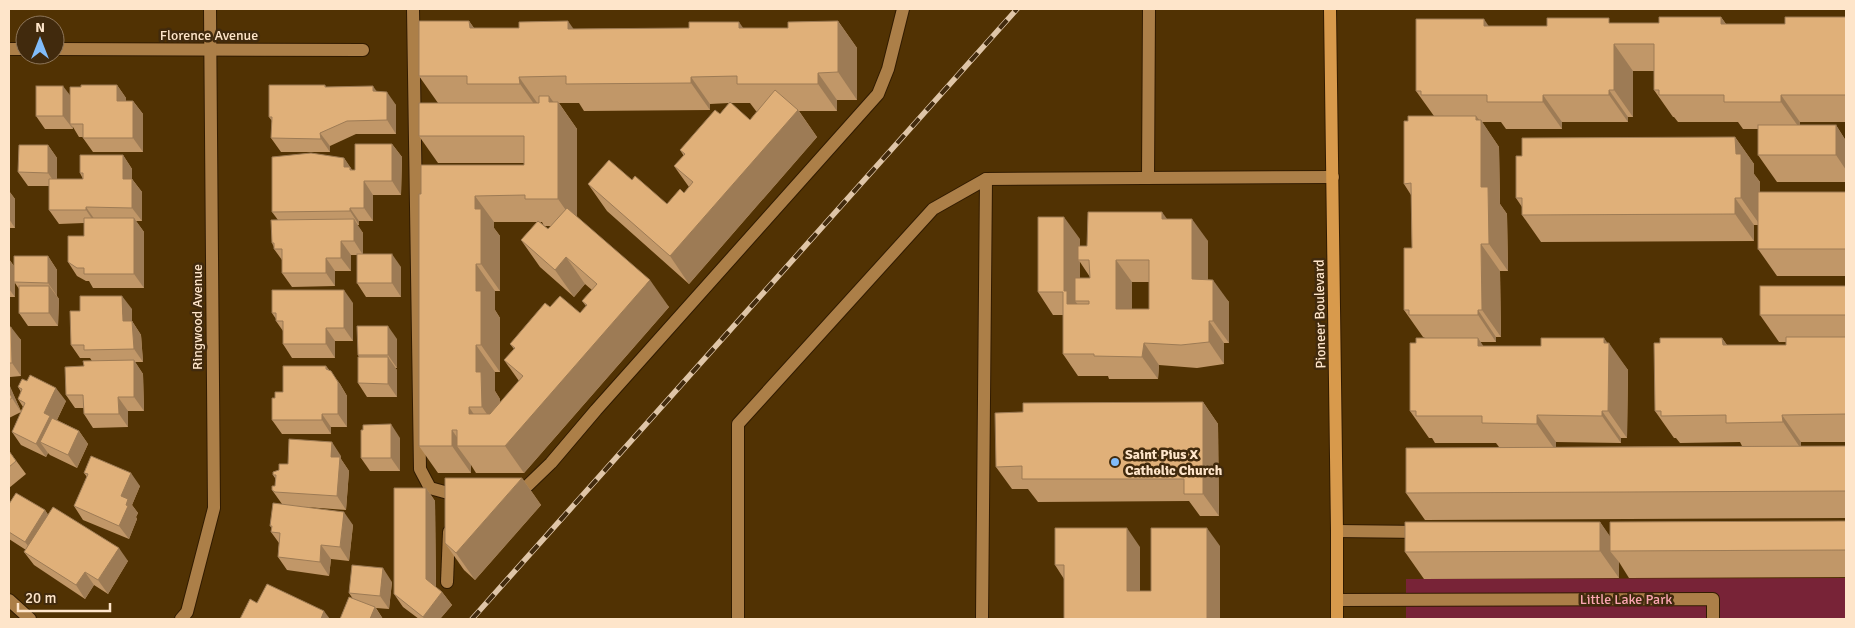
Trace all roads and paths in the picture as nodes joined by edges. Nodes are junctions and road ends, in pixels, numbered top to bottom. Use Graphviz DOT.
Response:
graph roads {
  1 [pos="210,9"];
  2 [pos="413,9"];
  3 [pos="902,9"];
  4 [pos="1149,9"];
  5 [pos="1330,9"];
  6 [pos="65,49"];
  7 [pos="211,50"];
  8 [pos="363,50"];
  9 [pos="1333,177"];
  10 [pos="1148,178"];
  11 [pos="986,179"];
  12 [pos="506,492"];
  13 [pos="470,496"];
  14 [pos="450,523"];
  15 [pos="1337,531"];
  16 [pos="1435,532"];
  17 [pos="447,582"];
  18 [pos="9,600"];
  19 [pos="1337,600"];
  20 [pos="30,619"];
  21 [pos="180,619"];
  22 [pos="738,619"];
  23 [pos="982,619"];
  24 [pos="1337,619"];
  25 [pos="1713,619"];
  1 -- 7 [label="street, Ringwood Avenue"];
  2 -- 13 [label="street"];
  3 -- 12 [label="street"];
  4 -- 10 [label="street"];
  5 -- 9 [label="main road, Pioneer Boulevard"];
  6 -- 7 [label="street, Florence Avenue"];
  7 -- 8 [label="street, Florence Avenue"];
  7 -- 21 [label="street, Ringwood Avenue"];
  9 -- 10 [label="street"];
  9 -- 15 [label="main road, Pioneer Boulevard"];
  10 -- 11 [label="street"];
  11 -- 22 [label="street"];
  11 -- 23 [label="street"];
  14 -- 17 [label="street"];
  15 -- 16 [label="street"];
  15 -- 19 [label="main road, Pioneer Boulevard"];
  18 -- 20 [label="street"];
  19 -- 24 [label="main road, Pioneer Boulevard"];
  19 -- 25 [label="street"];
}
